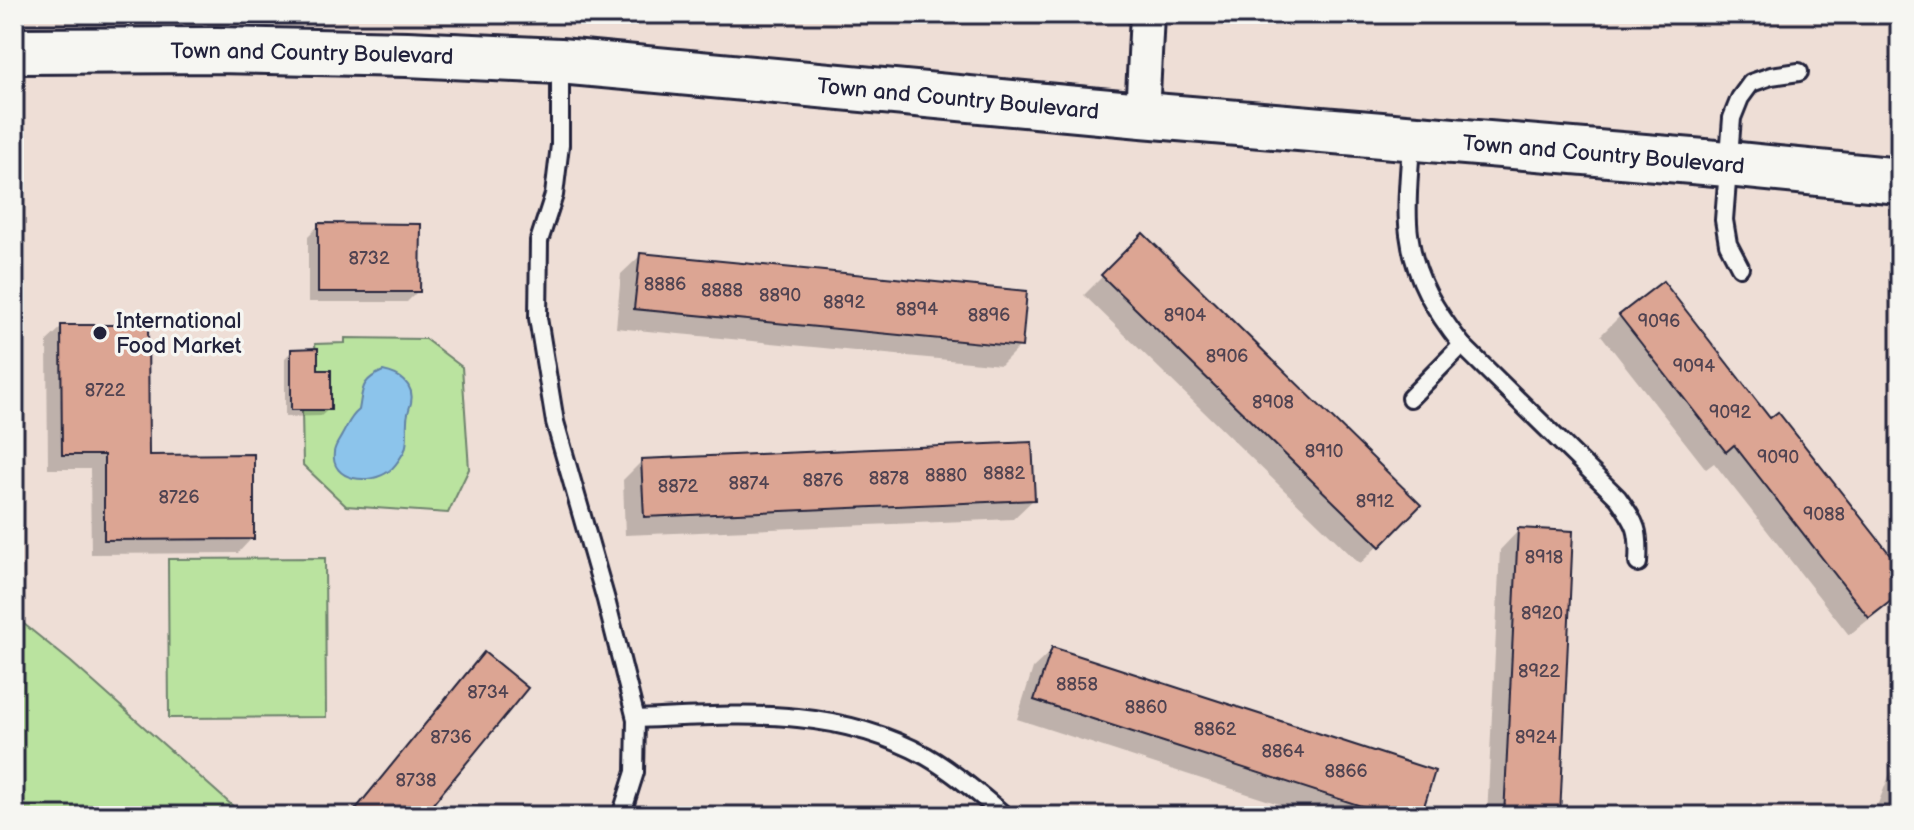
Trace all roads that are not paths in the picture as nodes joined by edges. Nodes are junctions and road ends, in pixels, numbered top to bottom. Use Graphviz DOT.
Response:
graph roads {
  1 [pos="1147,14"];
  2 [pos="14,51"];
  3 [pos="560,61"];
  4 [pos="1799,72"];
  5 [pos="1142,115"];
  6 [pos="1411,139"];
  7 [pos="1728,164"];
  8 [pos="1900,181"];
  9 [pos="1740,267"];
  10 [pos="1462,345"];
  11 [pos="1410,398"];
  12 [pos="1638,563"];
  13 [pos="636,719"];
  14 [pos="621,816"];
  15 [pos="1005,816"];
  1 -- 5 [label="street"];
  2 -- 3 [label="street, Town and Country Boulevard"];
  3 -- 5 [label="street, Town and Country Boulevard"];
  3 -- 13 [label="lane"];
  4 -- 7 [label="lane"];
  5 -- 6 [label="street, Town and Country Boulevard"];
  6 -- 7 [label="street, Town and Country Boulevard"];
  6 -- 10 [label="lane"];
  7 -- 8 [label="street, Town and Country Boulevard"];
  7 -- 9 [label="lane"];
  10 -- 11 [label="lane"];
  10 -- 12 [label="lane"];
  13 -- 14 [label="lane"];
  13 -- 15 [label="lane"];
}
